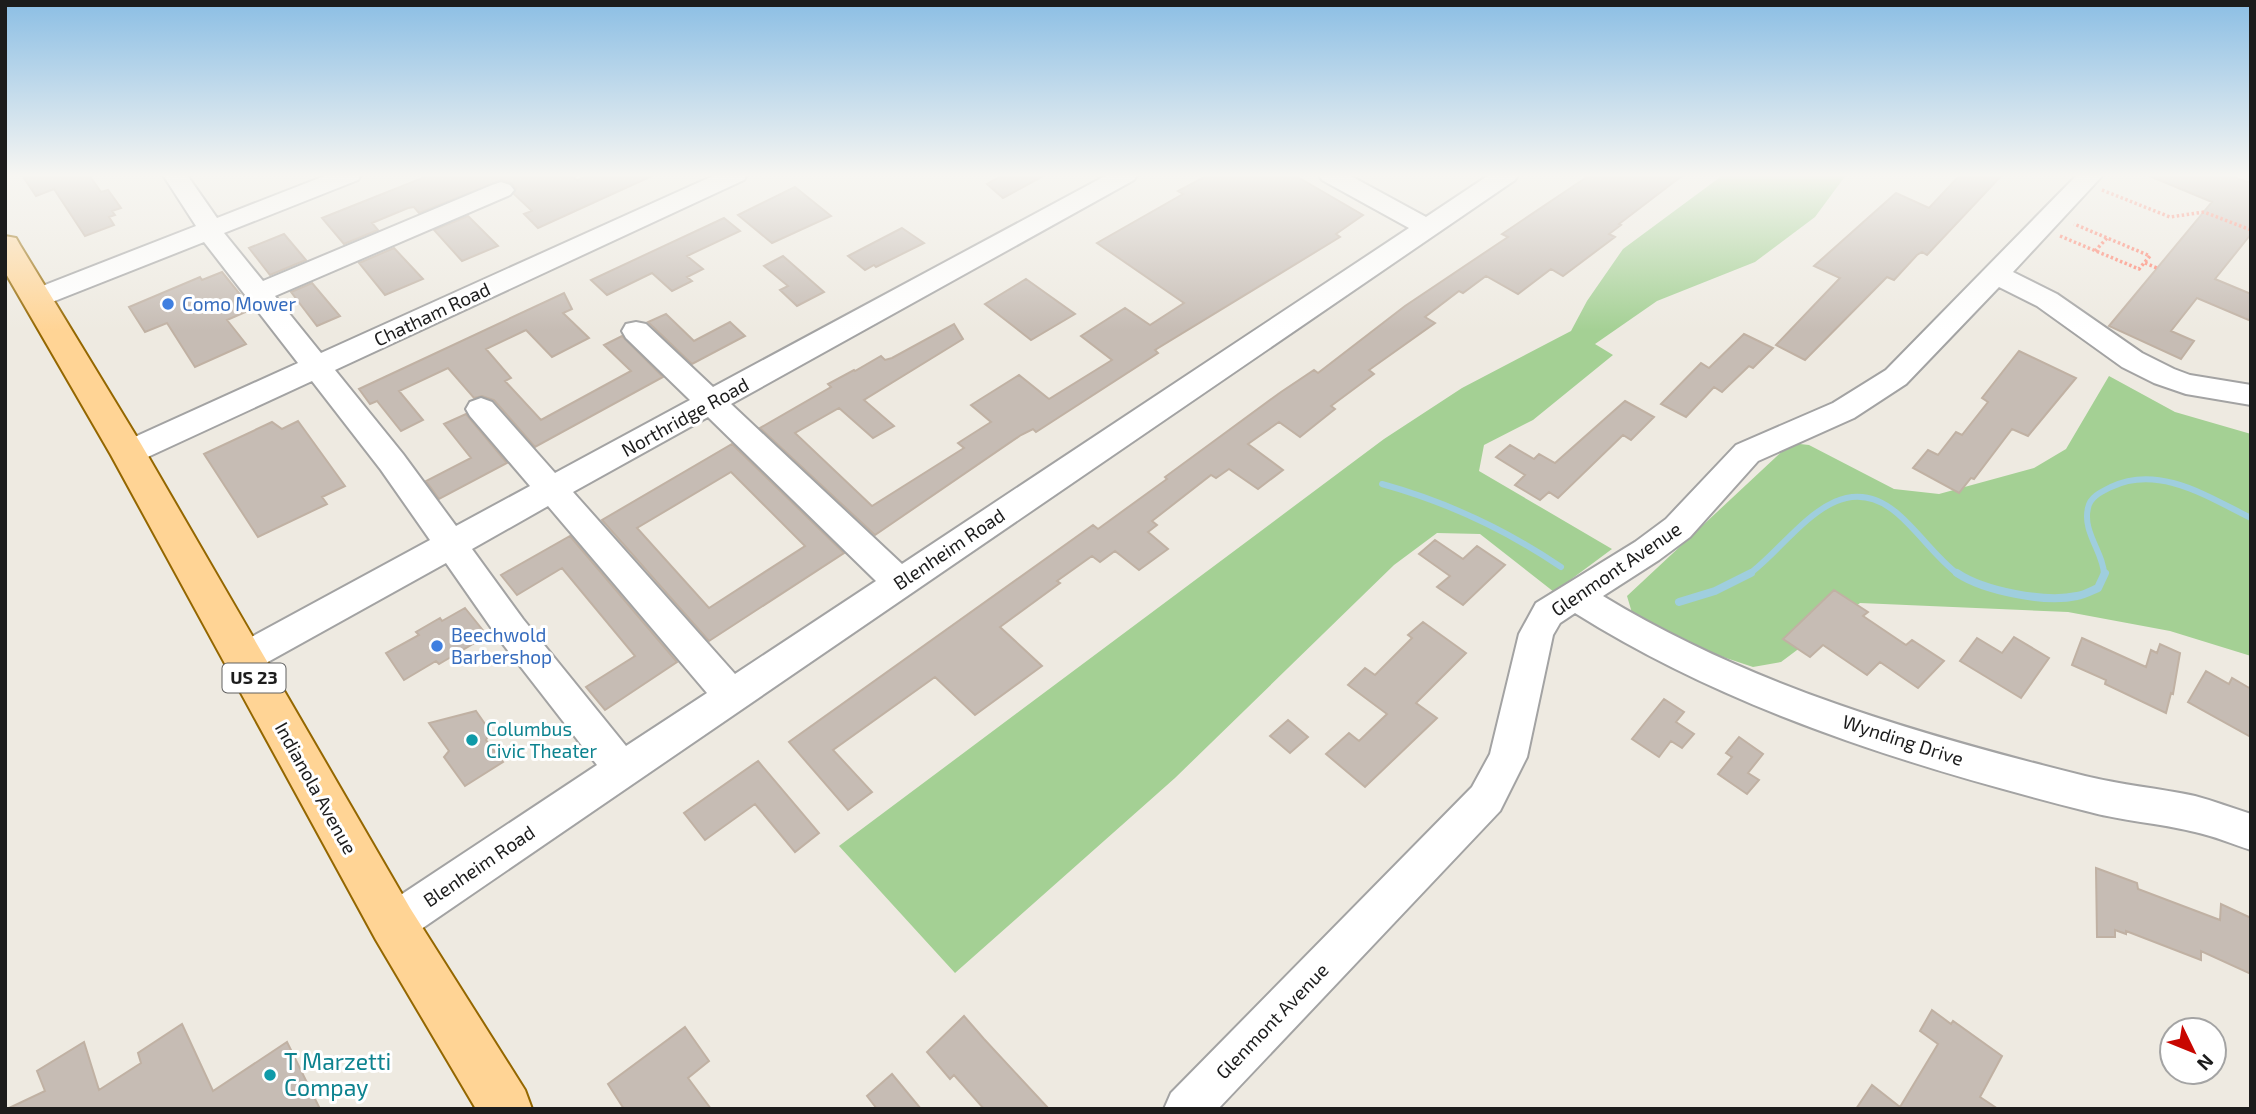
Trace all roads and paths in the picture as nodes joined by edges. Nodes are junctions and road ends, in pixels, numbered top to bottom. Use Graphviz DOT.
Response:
graph roads {
  1 [pos="207,227"];
  2 [pos="217,227"];
  3 [pos="414,227"];
  4 [pos="622,227"];
  5 [pos="1030,227"];
  6 [pos="2040,227"];
  7 [pos="2056,227"];
  8 [pos="2067,227"];
  9 [pos="1427,228"];
  10 [pos="209,230"];
  11 [pos="2107,238"];
  12 [pos="5,245"];
  13 [pos="2095,251"];
  14 [pos="2145,263"];
  15 [pos="2157,268"];
  16 [pos="1995,274"];
  17 [pos="258,293"];
  18 [pos="37,298"];
  19 [pos="636,331"];
  20 [pos="316,367"];
  21 [pos="2251,395"];
  22 [pos="712,402"];
  23 [pos="481,409"];
  24 [pos="128,453"];
  25 [pos="551,490"];
  26 [pos="452,544"];
  27 [pos="900,583"];
  28 [pos="1574,595"];
  29 [pos="244,658"];
  30 [pos="732,696"];
  31 [pos="623,770"];
  32 [pos="2251,832"];
  33 [pos="393,924"];
  34 [pos="506,1109"];
  35 [pos="1187,1109"];
  1 -- 10 [label="street"];
  2 -- 10 [label="street"];
  3 -- 17 [label="street"];
  4 -- 20 [label="street, Chatham Road"];
  5 -- 22 [label="street, Northridge Road"];
  6 -- 16 [label="street, Glenmont Avenue"];
  7 -- 13 [label="path"];
  8 -- 11 [label="path"];
  9 -- 27 [label="street, Blenheim Road"];
  10 -- 17 [label="street"];
  10 -- 18 [label="street"];
  11 -- 13 [label="path"];
  11 -- 14 [label="path"];
  12 -- 18 [label="main road, Indianola Avenue / US 23"];
  13 -- 14 [label="path"];
  14 -- 15 [label="path"];
  16 -- 21 [label="street"];
  16 -- 28 [label="street, Glenmont Avenue"];
  17 -- 20 [label="street"];
  18 -- 24 [label="main road, Indianola Avenue / US 23"];
  19 -- 22 [label="street"];
  20 -- 24 [label="street, Chatham Road"];
  20 -- 26 [label="street"];
  22 -- 25 [label="street, Northridge Road"];
  22 -- 27 [label="street"];
  23 -- 25 [label="street"];
  24 -- 29 [label="main road, Indianola Avenue / US 23"];
  25 -- 26 [label="street, Northridge Road"];
  25 -- 30 [label="street"];
  26 -- 29 [label="street, Northridge Road"];
  26 -- 31 [label="street"];
  27 -- 30 [label="street, Blenheim Road"];
  28 -- 32 [label="street, Wynding Drive"];
  28 -- 35 [label="street, Glenmont Avenue"];
  29 -- 33 [label="main road, Indianola Avenue / US 23"];
  30 -- 31 [label="street, Blenheim Road"];
  31 -- 33 [label="street, Blenheim Road"];
  33 -- 34 [label="main road, Indianola Avenue / US 23"];
}
